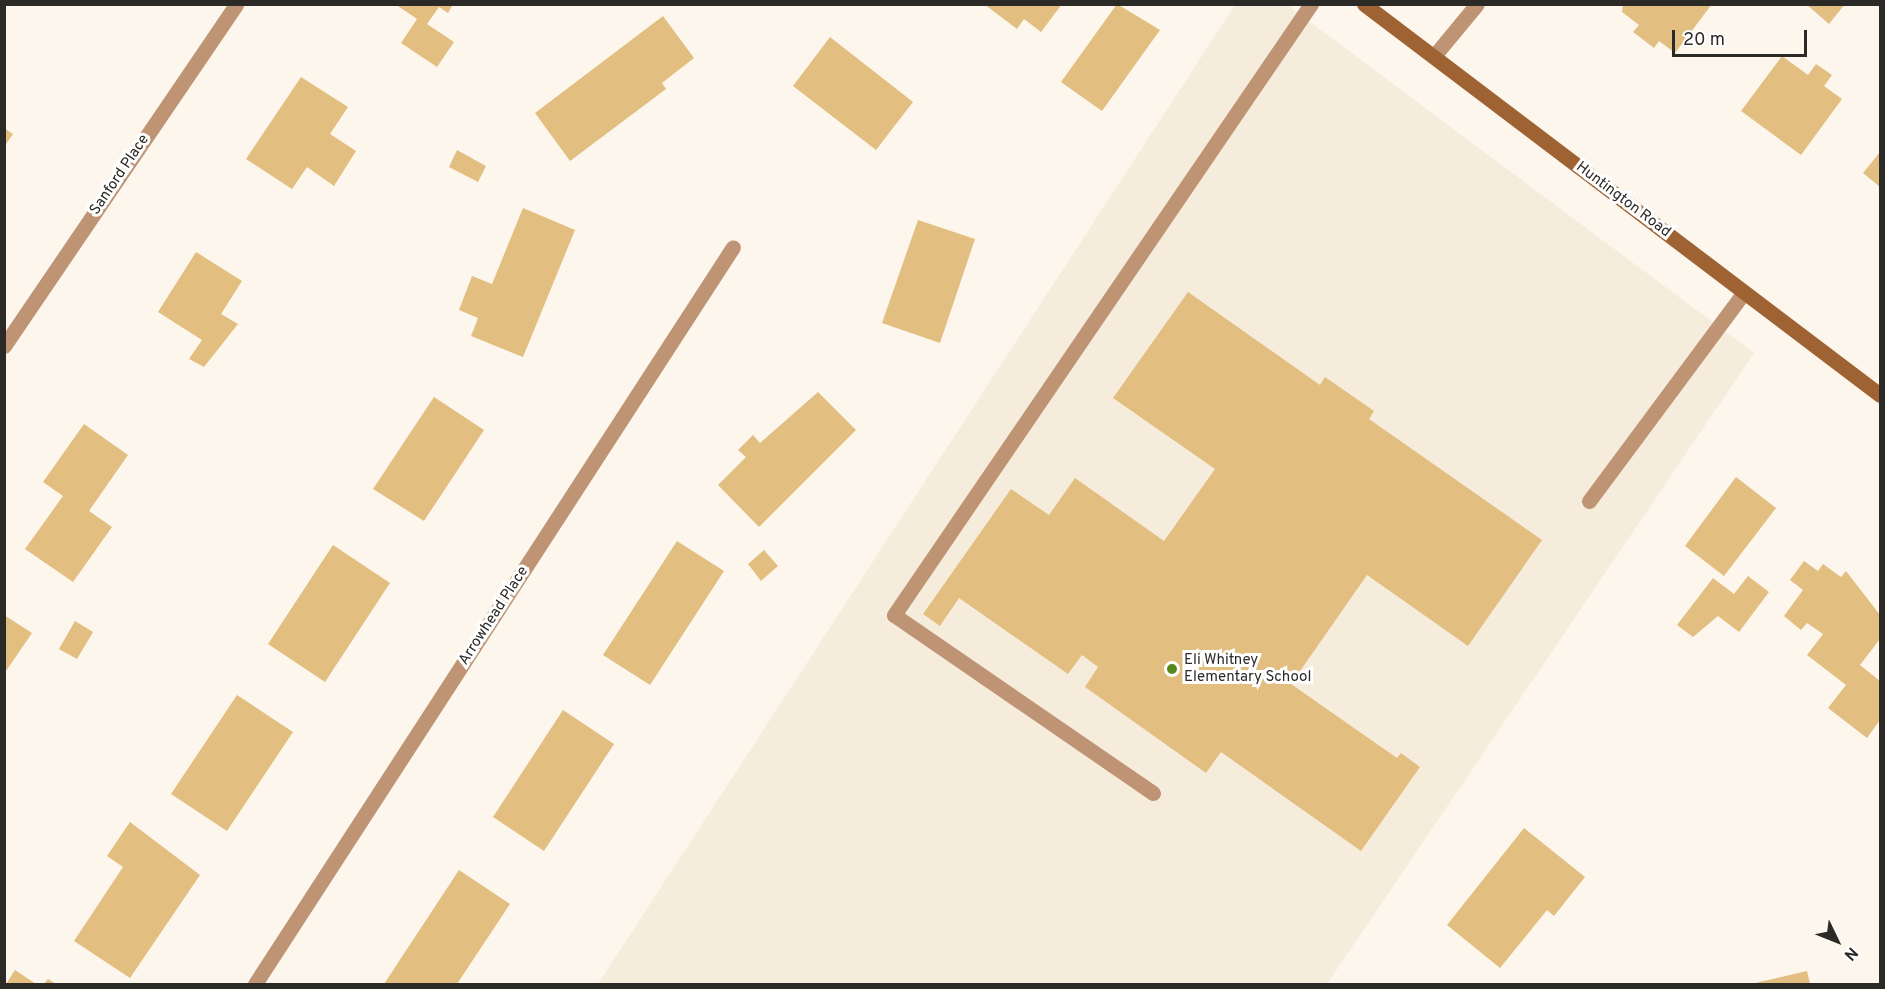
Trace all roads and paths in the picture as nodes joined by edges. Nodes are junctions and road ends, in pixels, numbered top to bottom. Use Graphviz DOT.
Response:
graph roads {
  1 [pos="236,4"];
  2 [pos="1311,4"];
  3 [pos="1364,4"];
  4 [pos="1477,4"];
  5 [pos="1434,56"];
  6 [pos="733,247"];
  7 [pos="1744,292"];
  8 [pos="4,346"];
  9 [pos="1881,396"];
  10 [pos="1589,501"];
  11 [pos="1153,793"];
  12 [pos="255,984"];
  1 -- 8 [label="street, Sanford Place"];
  2 -- 11 [label="street"];
  3 -- 5 [label="main road, Huntington Road"];
  4 -- 5 [label="street"];
  5 -- 7 [label="main road, Huntington Road"];
  6 -- 12 [label="street, Arrowhead Place"];
  7 -- 9 [label="main road, Huntington Road"];
  7 -- 10 [label="street"];
}
